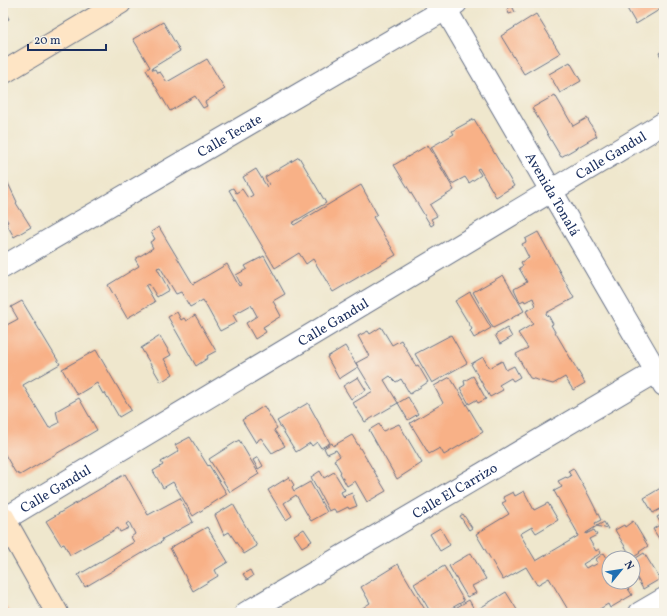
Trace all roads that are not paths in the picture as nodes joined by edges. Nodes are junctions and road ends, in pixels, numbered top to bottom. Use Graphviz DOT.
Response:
graph roads {
  1 [pos="120,3"];
  2 [pos="448,5"];
  3 [pos="3,73"];
  4 [pos="664,123"];
  5 [pos="552,192"];
  6 [pos="3,267"];
  7 [pos="661,374"];
  8 [pos="3,519"];
  9 [pos="664,599"];
  10 [pos="57,613"];
  11 [pos="246,613"];
  12 [pos="640,613"];
  1 -- 3 [label="street"];
  2 -- 5 [label="street, Avenida Tonalá"];
  2 -- 6 [label="street, Calle Tecate"];
  4 -- 5 [label="street, Calle Gandul"];
  5 -- 7 [label="street, Avenida Tonalá"];
  5 -- 8 [label="street, Calle Gandul"];
  7 -- 11 [label="street, Calle El Carrizo"];
  8 -- 10 [label="street"];
  9 -- 12 [label="street"];
}
